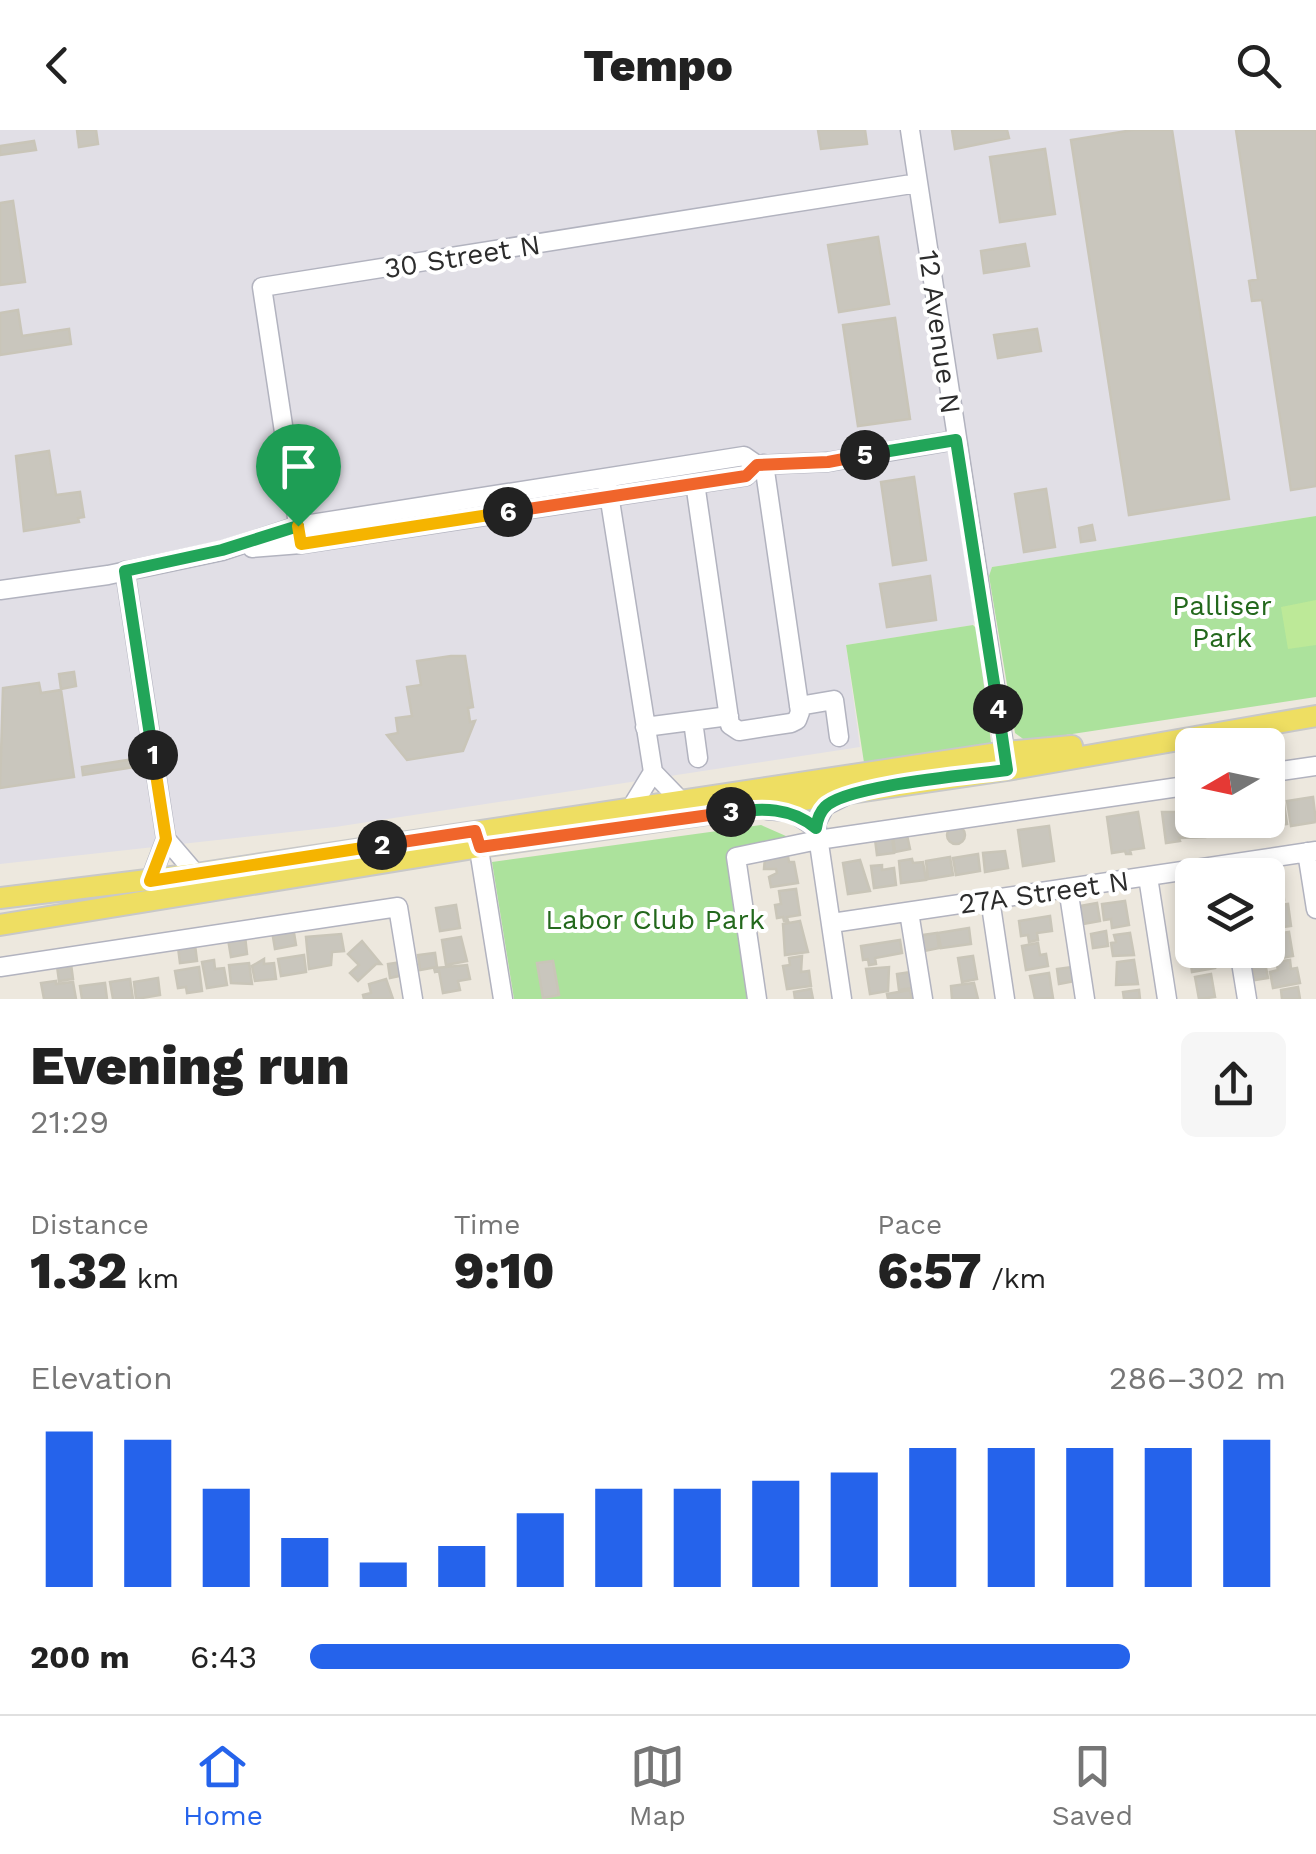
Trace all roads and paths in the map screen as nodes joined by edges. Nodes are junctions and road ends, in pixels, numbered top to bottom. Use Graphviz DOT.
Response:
graph roads {
  1 [pos="910,130"];
  2 [pos="918,183"];
  3 [pos="956,440"];
  4 [pos="761,465"];
  5 [pos="695,483"];
  6 [pos="608,487"];
  7 [pos="300,535"];
  8 [pos="125,571"];
  9 [pos="0,590"];
  10 [pos="799,706"];
  11 [pos="729,716"];
  12 [pos="1316,716"];
  13 [pos="694,720"];
  14 [pos="646,727"];
  15 [pos="840,737"];
  16 [pos="698,758"];
  17 [pos="1006,761"];
  18 [pos="1316,766"];
  19 [pos="1285,771"];
  20 [pos="652,772"];
  21 [pos="1175,786"];
  22 [pos="852,792"];
  23 [pos="680,802"];
  24 [pos="631,808"];
  25 [pos="757,809"];
  26 [pos="817,834"];
  27 [pos="166,839"];
  28 [pos="477,839"];
  29 [pos="1312,851"];
  30 [pos="1281,858"];
  31 [pos="196,874"];
  32 [pos="1175,875"];
  33 [pos="1148,877"];
  34 [pos="150,881"];
  35 [pos="1068,888"];
  36 [pos="0,898"];
  37 [pos="990,899"];
  38 [pos="1316,909"];
  39 [pos="910,912"];
  40 [pos="832,923"];
  41 [pos="0,924"];
  42 [pos="0,967"];
  43 [pos="1242,968"];
  44 [pos="413,999"];
  45 [pos="503,999"];
  46 [pos="757,999"];
  47 [pos="842,999"];
  48 [pos="923,999"];
  49 [pos="1005,999"];
  50 [pos="1085,999"];
  51 [pos="1167,999"];
  52 [pos="1247,999"];
  1 -- 2 [label="street, 12 Avenue N"];
  2 -- 3 [label="street, 12 Avenue N"];
  2 -- 7 [label="street, 30 Street N"];
  3 -- 4 [label="street"];
  3 -- 17 [label="street, 12 Avenue N"];
  4 -- 5 [label="street"];
  4 -- 6 [label="street"];
  4 -- 10 [label="street"];
  5 -- 6 [label="street"];
  5 -- 11 [label="street"];
  6 -- 7 [label="street"];
  6 -- 14 [label="street"];
  7 -- 8 [label="street"];
  8 -- 9 [label="street"];
  8 -- 27 [label="street"];
  10 -- 11 [label="street"];
  10 -- 15 [label="street"];
  11 -- 13 [label="street"];
  12 -- 17 [label="main road"];
  13 -- 14 [label="street"];
  13 -- 16 [label="street"];
  14 -- 20 [label="street"];
  17 -- 22 [label="main road"];
  17 -- 23 [label="main road"];
  18 -- 19 [label="street"];
  20 -- 23 [label="street"];
  20 -- 24 [label="street"];
  21 -- 26 [label="street"];
  22 -- 25 [label="main road"];
  22 -- 26 [label="street"];
  23 -- 24 [label="main road"];
  24 -- 28 [label="main road"];
  25 -- 26 [label="street"];
  25 -- 28 [label="main road"];
  26 -- 40 [label="street"];
  26 -- 46 [label="street"];
  27 -- 31 [label="street"];
  27 -- 34 [label="street"];
  28 -- 31 [label="main road"];
  28 -- 41 [label="main road"];
  28 -- 45 [label="street"];
  29 -- 30 [label="street, 27A Street N"];
  29 -- 38 [label="street"];
  31 -- 34 [label="main road"];
  32 -- 33 [label="street, 27A Street N"];
  33 -- 35 [label="street, 27A Street N"];
  33 -- 51 [label="street"];
  34 -- 36 [label="main road"];
  35 -- 37 [label="street, 27A Street N"];
  35 -- 50 [label="street"];
  37 -- 39 [label="street, 27A Street N"];
  37 -- 49 [label="street"];
  39 -- 40 [label="street, 27A Street N"];
  39 -- 48 [label="street"];
  40 -- 47 [label="street"];
  42 -- 44 [label="street"];
  43 -- 52 [label="street"];
}
